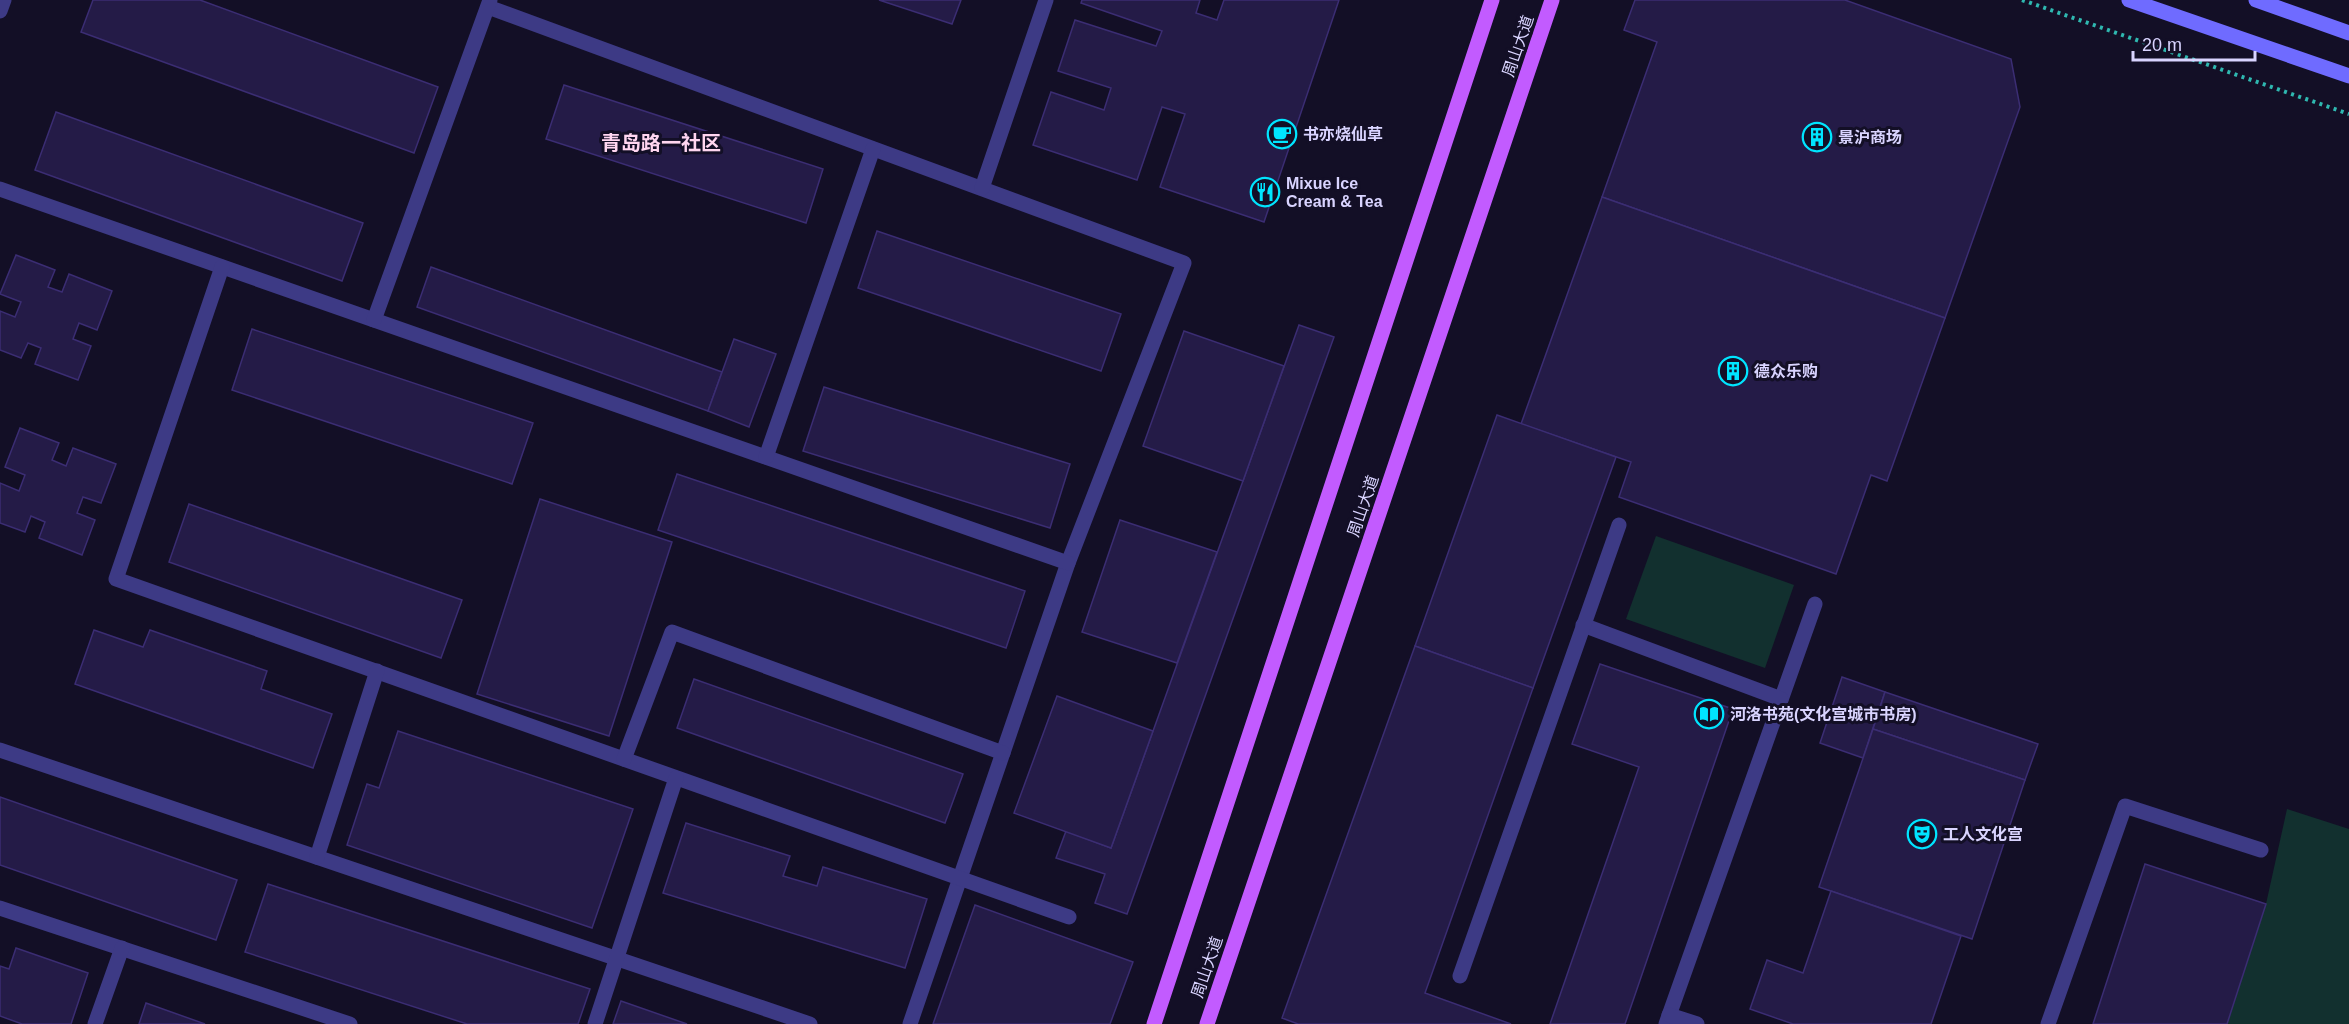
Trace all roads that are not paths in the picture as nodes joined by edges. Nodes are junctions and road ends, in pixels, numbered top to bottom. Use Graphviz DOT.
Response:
graph roads {
  1 [pos="4,0"];
  2 [pos="1046,0"];
  3 [pos="1492,0"];
  4 [pos="1552,0"];
  5 [pos="2129,0"];
  6 [pos="2256,0"];
  7 [pos="489,3"];
  8 [pos="0,11"];
  9 [pos="2349,33"];
  10 [pos="2349,76"];
  11 [pos="873,149"];
  12 [pos="981,188"];
  13 [pos="0,189"];
  14 [pos="222,267"];
  15 [pos="374,320"];
  16 [pos="765,457"];
  17 [pos="1619,525"];
  18 [pos="1068,563"];
  19 [pos="1815,604"];
  20 [pos="1583,625"];
  21 [pos="377,671"];
  22 [pos="1781,699"];
  23 [pos="0,750"];
  24 [pos="1003,753"];
  25 [pos="624,759"];
  26 [pos="676,778"];
  27 [pos="2261,850"];
  28 [pos="317,857"];
  29 [pos="960,879"];
  30 [pos="0,908"];
  31 [pos="1069,917"];
  32 [pos="122,948"];
  33 [pos="617,958"];
  34 [pos="1460,976"];
  35 [pos="1667,1019"];
  36 [pos="95,1024"];
  37 [pos="350,1024"];
  38 [pos="595,1024"];
  39 [pos="810,1024"];
  40 [pos="910,1024"];
  41 [pos="1154,1024"];
  42 [pos="1207,1024"];
  43 [pos="1697,1024"];
  44 [pos="2048,1024"];
  1 -- 8 [label="street"];
  2 -- 12 [label="street"];
  3 -- 41 [label="main road, 周山大道"];
  4 -- 42 [label="main road, 周山大道"];
  5 -- 10 [label="main road"];
  6 -- 9 [label="main road"];
  7 -- 11 [label="street"];
  7 -- 15 [label="street"];
  11 -- 12 [label="street"];
  11 -- 16 [label="street"];
  12 -- 18 [label="street"];
  13 -- 14 [label="street"];
  14 -- 15 [label="street"];
  14 -- 21 [label="street"];
  15 -- 16 [label="street"];
  16 -- 18 [label="street"];
  17 -- 20 [label="street"];
  18 -- 24 [label="street"];
  19 -- 22 [label="street"];
  20 -- 22 [label="street"];
  20 -- 34 [label="street"];
  21 -- 25 [label="street"];
  21 -- 28 [label="street"];
  22 -- 35 [label="street"];
  23 -- 28 [label="street"];
  24 -- 25 [label="street"];
  24 -- 29 [label="street"];
  25 -- 26 [label="street"];
  26 -- 29 [label="street"];
  26 -- 33 [label="street"];
  27 -- 44 [label="street"];
  28 -- 33 [label="street"];
  29 -- 31 [label="street"];
  29 -- 40 [label="street"];
  30 -- 32 [label="street"];
  32 -- 36 [label="street"];
  32 -- 37 [label="street"];
  33 -- 38 [label="street"];
  33 -- 39 [label="street"];
  35 -- 43 [label="street"];
}
